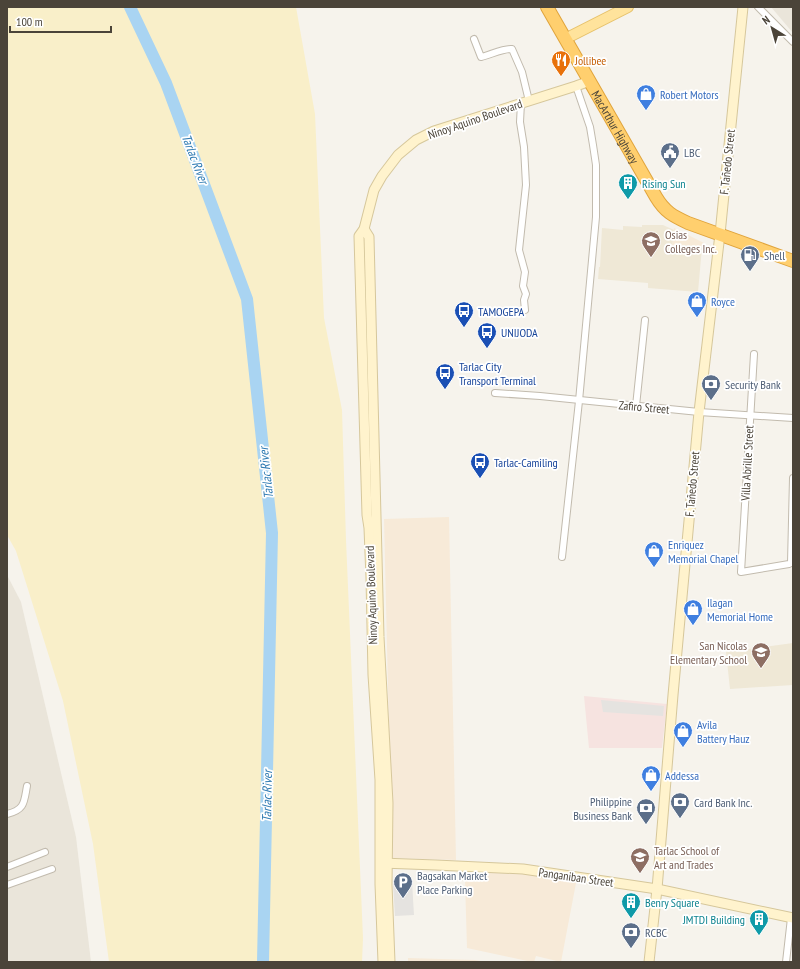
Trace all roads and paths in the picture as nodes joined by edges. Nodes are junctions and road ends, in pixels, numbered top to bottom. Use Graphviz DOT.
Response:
graph roads {
  1 [pos="547,7"];
  2 [pos="628,7"];
  3 [pos="743,7"];
  4 [pos="758,7"];
  5 [pos="474,39"];
  6 [pos="565,39"];
  7 [pos="793,42"];
  8 [pos="590,81"];
  9 [pos="576,86"];
  10 [pos="525,102"];
  11 [pos="720,234"];
  12 [pos="793,261"];
  13 [pos="526,310"];
  14 [pos="645,320"];
  15 [pos="754,354"];
  16 [pos="495,393"];
  17 [pos="579,400"];
  18 [pos="636,406"];
  19 [pos="699,412"];
  20 [pos="750,416"];
  21 [pos="793,418"];
  22 [pos="793,478"];
  23 [pos="562,557"];
  24 [pos="26,786"];
  25 [pos="7,814"];
  26 [pos="45,852"];
  27 [pos="384,863"];
  28 [pos="7,867"];
  29 [pos="52,869"];
  30 [pos="7,885"];
  31 [pos="657,889"];
  32 [pos="792,918"];
  33 [pos="383,962"];
  34 [pos="390,962"];
  35 [pos="649,962"];
  36 [pos="786,962"];
  1 -- 6 [label="highway, MacArthur Highway"];
  2 -- 6 [label="main road"];
  3 -- 11 [label="main road, F. Tañedo Street"];
  4 -- 7 [label="street"];
  5 -- 10 [label="street"];
  6 -- 8 [label="highway, MacArthur Highway"];
  8 -- 9 [label="main road, Ninoy Aquino Boulevard"];
  8 -- 11 [label="highway, MacArthur Highway"];
  9 -- 10 [label="main road, Ninoy Aquino Boulevard"];
  9 -- 17 [label="street"];
  10 -- 13 [label="street"];
  10 -- 27 [label="main road, Ninoy Aquino Boulevard"];
  11 -- 12 [label="highway, MacArthur Highway"];
  11 -- 19 [label="main road, F. Tañedo Street"];
  14 -- 18 [label="street"];
  15 -- 20 [label="street, Villa Abrille Street"];
  16 -- 17 [label="street, Zafiro Street"];
  17 -- 18 [label="street, Zafiro Street"];
  17 -- 23 [label="street"];
  18 -- 19 [label="street, Zafiro Street"];
  19 -- 20 [label="street, Zafiro Street"];
  19 -- 31 [label="main road, F. Tañedo Street"];
  20 -- 21 [label="street, Zafiro Street"];
  20 -- 22 [label="street, Villa Abrille Street"];
  24 -- 25 [label="street"];
  26 -- 28 [label="street"];
  27 -- 31 [label="main road, Panganiban Street"];
  27 -- 33 [label="main road, Ninoy Aquino Boulevard"];
  27 -- 34 [label="main road, Ninoy Aquino Boulevard"];
  29 -- 30 [label="street"];
  31 -- 32 [label="main road, Panganiban Street"];
  31 -- 35 [label="main road, F. Tañedo Street"];
  32 -- 36 [label="street"];
}
